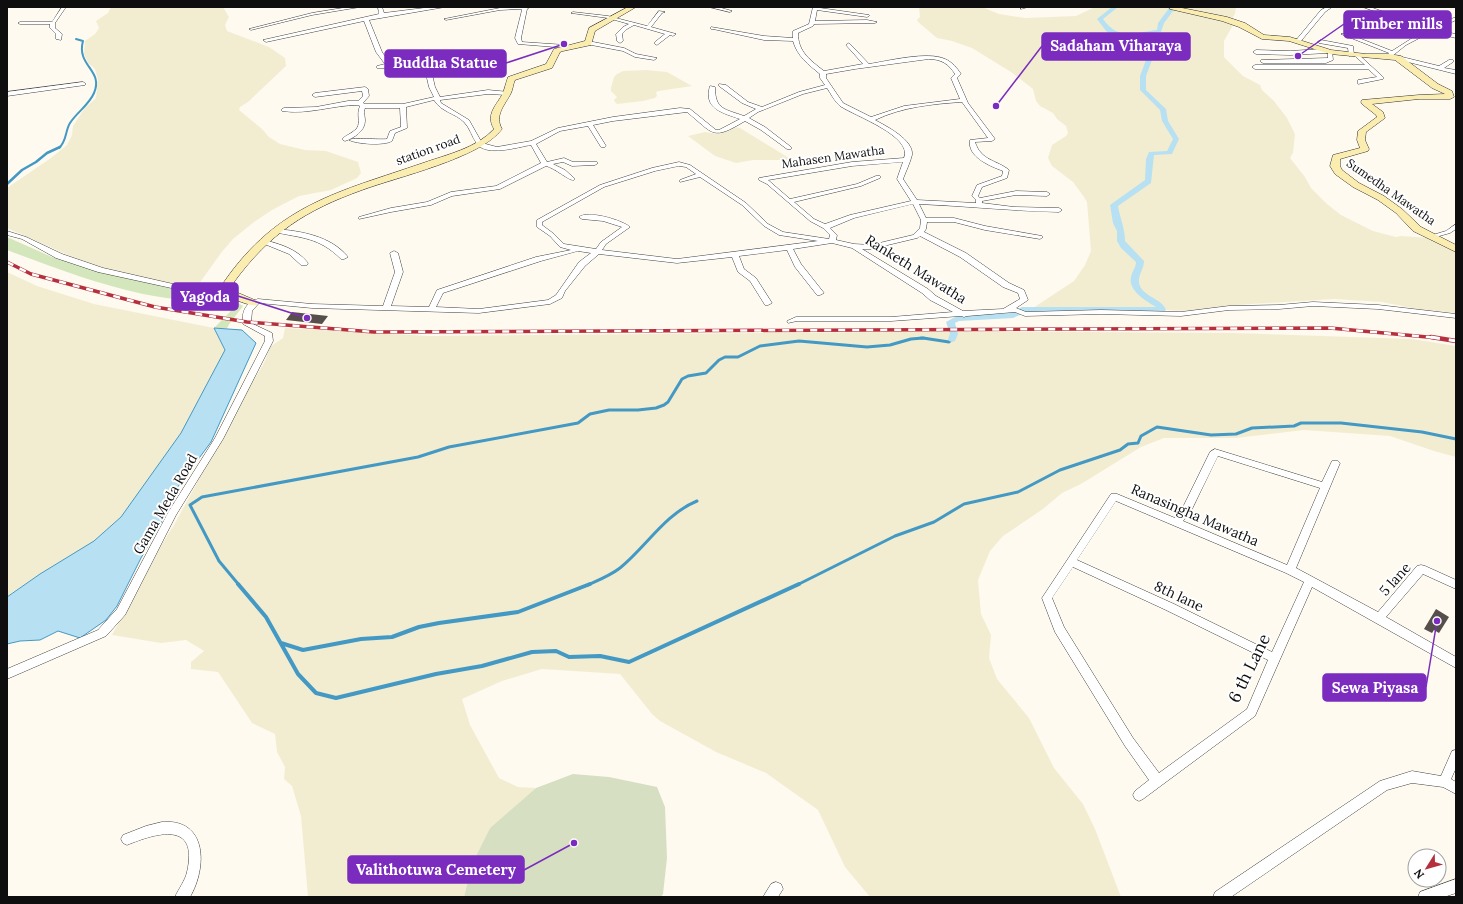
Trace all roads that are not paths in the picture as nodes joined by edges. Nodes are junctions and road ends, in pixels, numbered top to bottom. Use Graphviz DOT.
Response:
graph roads {
  1 [pos="64,7"];
  2 [pos="358,7"];
  3 [pos="380,7"];
  4 [pos="443,7"];
  5 [pos="447,7"];
  6 [pos="526,7"];
  7 [pos="633,7"];
  8 [pos="711,7"];
  9 [pos="815,7"];
  10 [pos="1330,7"];
  11 [pos="1365,7"];
  12 [pos="1171,8"];
  13 [pos="730,11"];
  14 [pos="664,12"];
  15 [pos="573,13"];
  16 [pos="382,15"];
  17 [pos="867,16"];
  18 [pos="455,17"];
  19 [pos="1456,18"];
  20 [pos="366,19"];
  21 [pos="446,19"];
  22 [pos="613,19"];
  23 [pos="812,22"];
  24 [pos="875,22"];
  25 [pos="20,23"];
  26 [pos="53,23"];
  27 [pos="633,24"];
  28 [pos="648,28"];
  29 [pos="714,28"];
  30 [pos="251,29"];
  31 [pos="1430,30"];
  32 [pos="1344,34"];
  33 [pos="1456,36"];
  34 [pos="59,39"];
  35 [pos="1331,39"];
  36 [pos="266,40"];
  37 [pos="795,40"];
  38 [pos="620,41"];
  39 [pos="1295,41"];
  40 [pos="1321,42"];
  41 [pos="588,43"];
  42 [pos="657,43"];
  43 [pos="849,45"];
  44 [pos="566,47"];
  45 [pos="1333,49"];
  46 [pos="1353,51"];
  47 [pos="1256,52"];
  48 [pos="1393,56"];
  49 [pos="654,58"];
  50 [pos="1263,60"];
  51 [pos="1451,61"];
  52 [pos="867,65"];
  53 [pos="389,66"];
  54 [pos="379,67"];
  55 [pos="1255,67"];
  56 [pos="1370,67"];
  57 [pos="1440,68"];
  58 [pos="1456,72"];
  59 [pos="824,73"];
  60 [pos="1360,83"];
  61 [pos="83,84"];
  62 [pos="721,85"];
  63 [pos="829,86"];
  64 [pos="712,87"];
  65 [pos="507,93"];
  66 [pos="7,94"];
  67 [pos="314,95"];
  68 [pos="436,99"];
  69 [pos="964,102"];
  70 [pos="361,105"];
  71 [pos="403,106"];
  72 [pos="762,109"];
  73 [pos="284,110"];
  74 [pos="745,118"];
  75 [pos="870,120"];
  76 [pos="590,124"];
  77 [pos="345,139"];
  78 [pos="352,140"];
  79 [pos="533,143"];
  80 [pos="480,144"];
  81 [pos="603,146"];
  82 [pos="789,148"];
  83 [pos="907,160"];
  84 [pos="595,163"];
  85 [pos="545,164"];
  86 [pos="701,175"];
  87 [pos="878,177"];
  88 [pos="572,179"];
  89 [pos="682,181"];
  90 [pos="1047,194"];
  91 [pos="789,201"];
  92 [pos="915,202"];
  93 [pos="979,202"];
  94 [pos="1059,210"];
  95 [pos="582,217"];
  96 [pos="361,218"];
  97 [pos="924,220"];
  98 [pos="1456,226"];
  99 [pos="825,227"];
  100 [pos="276,231"];
  101 [pos="7,233"];
  102 [pos="920,233"];
  103 [pos="1040,236"];
  104 [pos="1432,236"];
  105 [pos="832,241"];
  106 [pos="264,242"];
  107 [pos="854,246"];
  108 [pos="789,248"];
  109 [pos="1456,249"];
  110 [pos="584,250"];
  111 [pos="598,252"];
  112 [pos="394,253"];
  113 [pos="735,255"];
  114 [pos="344,257"];
  115 [pos="304,263"];
  116 [pos="228,294"];
  117 [pos="820,294"];
  118 [pos="253,303"];
  119 [pos="768,303"];
  120 [pos="386,309"];
  121 [pos="432,310"];
  122 [pos="1003,311"];
  123 [pos="964,314"];
  124 [pos="1456,316"];
  125 [pos="790,322"];
  126 [pos="1335,463"];
  127 [pos="1325,486"];
  128 [pos="1176,523"];
  129 [pos="1071,562"];
  130 [pos="1290,570"];
  131 [pos="1310,580"];
  132 [pos="1456,585"];
  133 [pos="1379,618"];
  134 [pos="1274,658"];
  135 [pos="1456,663"];
  136 [pos="7,674"];
  137 [pos="1456,755"];
  138 [pos="1157,781"];
  139 [pos="1444,782"];
  140 [pos="1456,788"];
  141 [pos="1139,795"];
  142 [pos="126,839"];
  143 [pos="1456,886"];
  144 [pos="182,897"];
  145 [pos="1220,897"];
  146 [pos="1425,897"];
  1 -- 26 [label="street"];
  2 -- 30 [label="street"];
  3 -- 16 [label="street"];
  4 -- 16 [label="street"];
  5 -- 18 [label="street"];
  6 -- 18 [label="street"];
  6 -- 44 [label="street"];
  7 -- 22 [label="street"];
  8 -- 13 [label="street"];
  9 -- 17 [label="street"];
  9 -- 23 [label="street"];
  10 -- 39 [label="street"];
  11 -- 31 [label="street"];
  12 -- 39 [label="street"];
  14 -- 28 [label="street"];
  15 -- 22 [label="street"];
  16 -- 20 [label="street"];
  18 -- 21 [label="street"];
  19 -- 31 [label="street"];
  20 -- 36 [label="street"];
  20 -- 53 [label="street"];
  22 -- 27 [label="street"];
  22 -- 41 [label="street"];
  23 -- 24 [label="street"];
  23 -- 37 [label="street"];
  25 -- 26 [label="street"];
  26 -- 34 [label="street"];
  27 -- 28 [label="street"];
  27 -- 38 [label="street"];
  28 -- 42 [label="street"];
  29 -- 37 [label="street"];
  31 -- 33 [label="street"];
  31 -- 48 [label="street"];
  32 -- 48 [label="street"];
  35 -- 45 [label="street"];
  37 -- 59 [label="street"];
  39 -- 45 [label="street"];
  40 -- 45 [label="street"];
  41 -- 44 [label="street"];
  41 -- 49 [label="street"];
  43 -- 52 [label="street"];
  44 -- 65 [label="street, station road"];
  45 -- 46 [label="street"];
  45 -- 47 [label="street"];
  45 -- 50 [label="street"];
  46 -- 48 [label="street"];
  46 -- 56 [label="street"];
  48 -- 57 [label="street"];
  48 -- 104 [label="street, Sumedha Mawatha"];
  51 -- 57 [label="street"];
  52 -- 59 [label="street"];
  52 -- 69 [label="street"];
  53 -- 54 [label="street"];
  53 -- 68 [label="street"];
  55 -- 56 [label="street"];
  56 -- 60 [label="street"];
  57 -- 58 [label="street"];
  59 -- 63 [label="street"];
  61 -- 66 [label="street"];
  62 -- 72 [label="street"];
  63 -- 72 [label="street"];
  63 -- 75 [label="street"];
  64 -- 74 [label="street"];
  65 -- 68 [label="street"];
  65 -- 80 [label="street, station road"];
  67 -- 70 [label="street"];
  68 -- 71 [label="street"];
  68 -- 80 [label="street"];
  69 -- 75 [label="street"];
  69 -- 93 [label="street"];
  70 -- 71 [label="street"];
  70 -- 73 [label="street"];
  70 -- 77 [label="street"];
  71 -- 78 [label="street"];
  72 -- 74 [label="street"];
  74 -- 76 [label="street"];
  74 -- 82 [label="street"];
  75 -- 83 [label="street"];
  76 -- 79 [label="street"];
  76 -- 81 [label="street"];
  79 -- 80 [label="street"];
  79 -- 85 [label="street"];
  80 -- 100 [label="street, station road"];
  83 -- 91 [label="street, Mahasen Mawatha"];
  83 -- 92 [label="street"];
  84 -- 85 [label="street"];
  85 -- 88 [label="street"];
  85 -- 96 [label="street"];
  86 -- 89 [label="street"];
  86 -- 105 [label="street"];
  86 -- 110 [label="street"];
  87 -- 91 [label="street"];
  90 -- 93 [label="street"];
  91 -- 99 [label="street"];
  92 -- 93 [label="street"];
  92 -- 97 [label="street"];
  92 -- 99 [label="street"];
  93 -- 94 [label="street"];
  95 -- 111 [label="street"];
  97 -- 102 [label="street"];
  97 -- 103 [label="street"];
  98 -- 104 [label="street"];
  99 -- 105 [label="street"];
  100 -- 106 [label="street, station road"];
  100 -- 114 [label="street"];
  101 -- 116 [label="street"];
  102 -- 107 [label="street"];
  102 -- 122 [label="street"];
  104 -- 109 [label="street, Sumedha Mawatha"];
  105 -- 107 [label="street"];
  105 -- 108 [label="street"];
  106 -- 115 [label="street"];
  106 -- 116 [label="street, station road"];
  107 -- 123 [label="street, Ranketh Mawatha"];
  108 -- 113 [label="street"];
  108 -- 117 [label="street"];
  110 -- 111 [label="street"];
  110 -- 121 [label="street"];
  111 -- 113 [label="street"];
  111 -- 121 [label="street"];
  112 -- 120 [label="street"];
  113 -- 119 [label="street"];
  116 -- 118 [label="street"];
  118 -- 120 [label="street"];
  118 -- 136 [label="street, Gama Meda Road"];
  120 -- 121 [label="street"];
  122 -- 123 [label="street"];
  122 -- 124 [label="street"];
  123 -- 125 [label="street"];
  126 -- 127 [label="street"];
  127 -- 128 [label="street"];
  127 -- 130 [label="street"];
  128 -- 129 [label="street, Ranasingha Mawatha"];
  128 -- 130 [label="street, Ranasingha Mawatha"];
  129 -- 134 [label="street, 8th lane"];
  129 -- 138 [label="street, Ranasingha Mawatha"];
  130 -- 131 [label="street, Ranasingha Mawatha"];
  131 -- 133 [label="street, Ranasingha Mawatha"];
  131 -- 134 [label="street, 6 th Lane"];
  132 -- 133 [label="street, 5 lane"];
  133 -- 135 [label="street, Ranasingha Mawatha"];
  134 -- 138 [label="street, 6 th Lane"];
  137 -- 139 [label="street"];
  138 -- 141 [label="street, 6 th Lane"];
  139 -- 140 [label="street"];
  139 -- 145 [label="street"];
  142 -- 144 [label="street"];
  143 -- 146 [label="street"];
}
